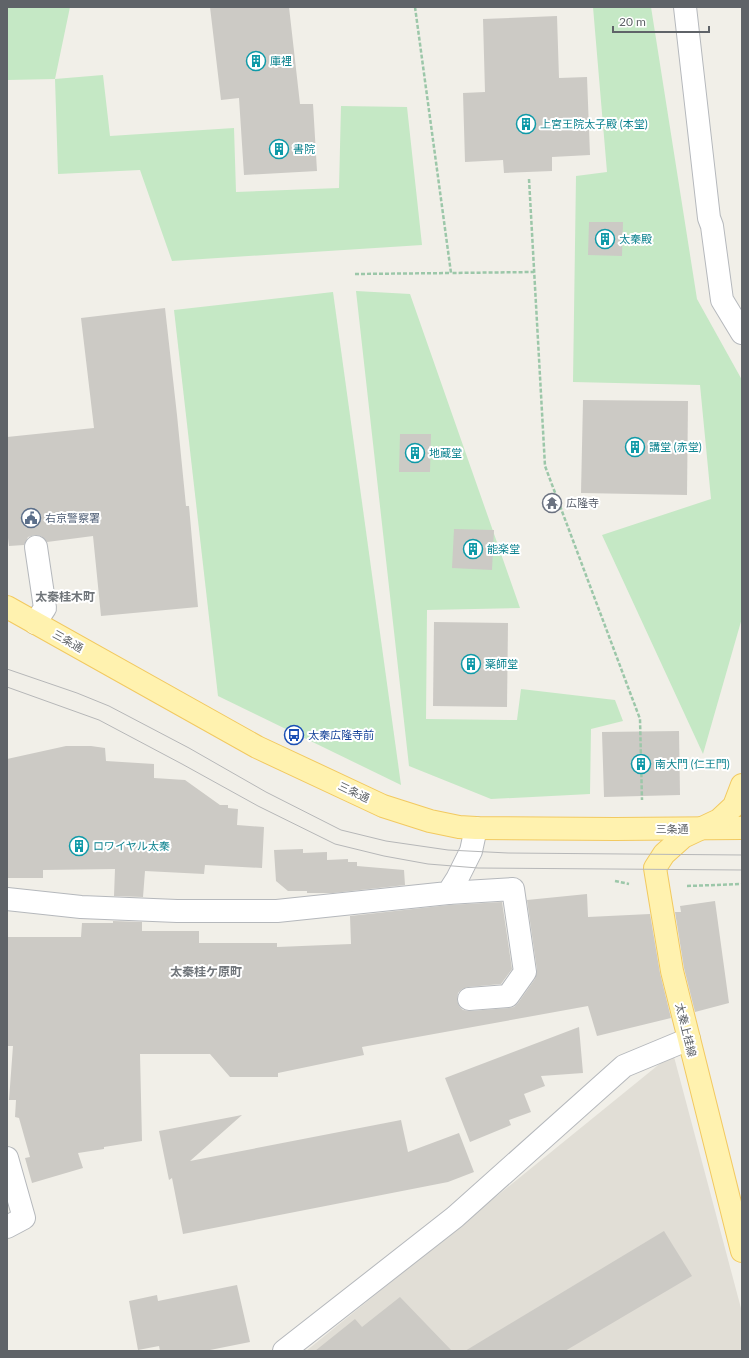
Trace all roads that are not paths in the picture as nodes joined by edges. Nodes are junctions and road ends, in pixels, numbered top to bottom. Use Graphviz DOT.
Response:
graph roads {
  1 [pos="685,7"];
  2 [pos="742,334"];
  3 [pos="36,547"];
  4 [pos="7,607"];
  5 [pos="35,623"];
  6 [pos="742,785"];
  7 [pos="476,828"];
  8 [pos="742,828"];
  9 [pos="702,829"];
  10 [pos="448,893"];
  11 [pos="7,899"];
  12 [pos="470,999"];
  13 [pos="689,1039"];
  14 [pos="7,1158"];
  15 [pos="7,1226"];
  16 [pos="742,1251"];
  17 [pos="284,1351"];
  1 -- 2 [label="street"];
  3 -- 5 [label="street"];
  4 -- 5 [label="main road, 三条通"];
  5 -- 7 [label="main road, 三条通"];
  6 -- 9 [label="main road, 太秦上桂線"];
  7 -- 9 [label="main road, 三条通"];
  7 -- 10 [label="street"];
  8 -- 9 [label="main road, 三条通"];
  9 -- 13 [label="main road, 太秦上桂線"];
  10 -- 11 [label="street"];
  10 -- 12 [label="street"];
  13 -- 16 [label="main road, 太秦上桂線"];
  13 -- 17 [label="street"];
  14 -- 15 [label="street"];
}
